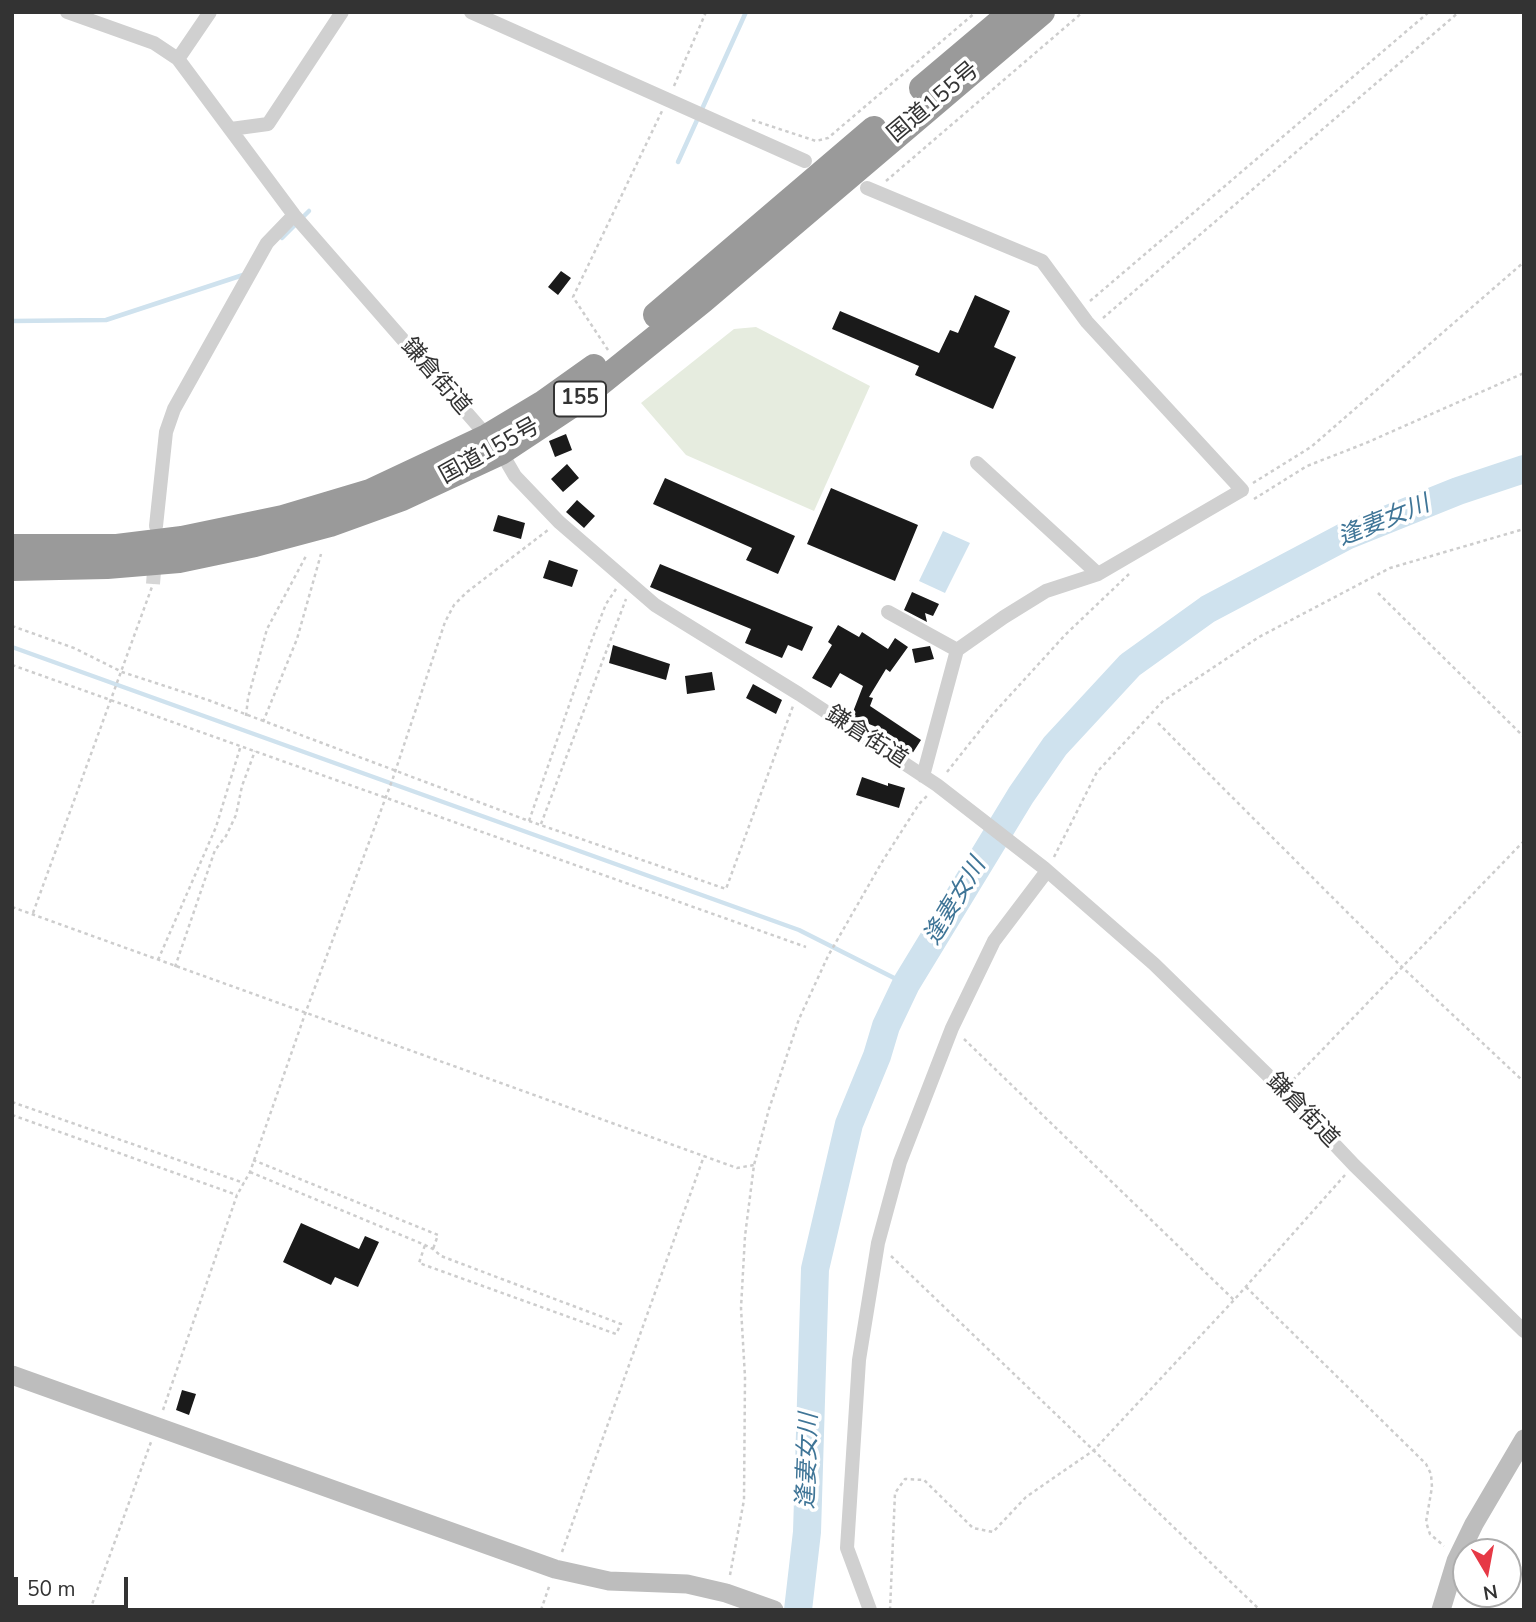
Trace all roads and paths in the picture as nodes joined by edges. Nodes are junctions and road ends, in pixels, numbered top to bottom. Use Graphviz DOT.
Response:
graph roads {
  1 [pos="67,12"];
  2 [pos="209,12"];
  3 [pos="341,12"];
  4 [pos="471,12"];
  5 [pos="706,12"];
  6 [pos="976,12"];
  7 [pos="1012,12"];
  8 [pos="1042,12"];
  9 [pos="1083,12"];
  10 [pos="1429,12"];
  11 [pos="1459,12"];
  12 [pos="178,59"];
  13 [pos="668,100"];
  14 [pos="750,119"];
  15 [pos="231,129"];
  16 [pos="804,161"];
  17 [pos="870,190"];
  18 [pos="294,215"];
  19 [pos="1524,262"];
  20 [pos="1085,318"];
  21 [pos="611,354"];
  22 [pos="1524,373"];
  23 [pos="494,444"];
  24 [pos="977,463"];
  25 [pos="1244,497"];
  26 [pos="559,522"];
  27 [pos="156,526"];
  28 [pos="1524,529"];
  29 [pos="12,547"];
  30 [pos="321,554"];
  31 [pos="306,556"];
  32 [pos="12,568"];
  33 [pos="1135,568"];
  34 [pos="1098,574"];
  35 [pos="629,583"];
  36 [pos="153,584"];
  37 [pos="1378,593"];
  38 [pos="888,612"];
  39 [pos="12,626"];
  40 [pos="957,650"];
  41 [pos="12,665"];
  42 [pos="121,672"];
  43 [pos="799,694"];
  44 [pos="110,699"];
  45 [pos="246,716"];
  46 [pos="263,722"];
  47 [pos="1158,723"];
  48 [pos="1524,737"];
  49 [pos="241,745"];
  50 [pos="255,751"];
  51 [pos="394,771"];
  52 [pos="923,776"];
  53 [pos="939,787"];
  54 [pos="385,797"];
  55 [pos="529,821"];
  56 [pos="541,824"];
  57 [pos="1524,841"];
  58 [pos="1046,869"];
  59 [pos="12,907"];
  60 [pos="32,914"];
  61 [pos="806,947"];
  62 [pos="158,960"];
  63 [pos="175,967"];
  64 [pos="1402,967"];
  65 [pos="305,1014"];
  66 [pos="952,1028"];
  67 [pos="1524,1082"];
  68 [pos="1283,1090"];
  69 [pos="12,1102"];
  70 [pos="12,1115"];
  71 [pos="704,1156"];
  72 [pos="253,1160"];
  73 [pos="754,1165"];
  74 [pos="1354,1165"];
  75 [pos="250,1172"];
  76 [pos="244,1183"];
  77 [pos="237,1195"];
  78 [pos="878,1243"];
  79 [pos="425,1245"];
  80 [pos="433,1248"];
  81 [pos="1245,1286"];
  82 [pos="1234,1300"];
  83 [pos="1524,1331"];
  84 [pos="12,1375"];
  85 [pos="157,1427"];
  86 [pos="1524,1439"];
  87 [pos="1094,1450"];
  88 [pos="1444,1546"];
  89 [pos="555,1570"];
  90 [pos="735,1596"];
  91 [pos="90,1610"];
  92 [pos="541,1610"];
  93 [pos="774,1610"];
  94 [pos="870,1610"];
  95 [pos="890,1610"];
  96 [pos="1260,1610"];
  97 [pos="1441,1610"];
  1 -- 12 [label="street, 鎌倉街道"];
  2 -- 12 [label="street"];
  3 -- 15 [label="street"];
  4 -- 13 [label="street"];
  5 -- 13 [label="path"];
  6 -- 14 [label="path"];
  7 -- 21 [label="highway, 国道155号 / 155"];
  8 -- 23 [label="highway, 国道155号 / 155"];
  9 -- 17 [label="path"];
  10 -- 20 [label="path"];
  11 -- 20 [label="path"];
  12 -- 15 [label="street, 鎌倉街道"];
  13 -- 16 [label="street"];
  13 -- 21 [label="path"];
  15 -- 18 [label="street, 鎌倉街道"];
  17 -- 20 [label="street"];
  18 -- 23 [label="street, 鎌倉街道"];
  18 -- 27 [label="street"];
  19 -- 25 [label="path"];
  20 -- 25 [label="street"];
  21 -- 23 [label="highway, 国道155号 / 155"];
  22 -- 25 [label="path"];
  23 -- 26 [label="street, 鎌倉街道"];
  23 -- 29 [label="highway, 国道155号 / 155"];
  23 -- 32 [label="highway, 国道155号 / 155"];
  24 -- 34 [label="street"];
  25 -- 34 [label="street"];
  26 -- 35 [label="street, 鎌倉街道"];
  26 -- 51 [label="path"];
  28 -- 58 [label="path"];
  30 -- 46 [label="path"];
  31 -- 45 [label="path"];
  33 -- 53 [label="path"];
  34 -- 40 [label="street"];
  35 -- 43 [label="street, 鎌倉街道"];
  35 -- 55 [label="path"];
  35 -- 56 [label="path"];
  36 -- 42 [label="path"];
  37 -- 48 [label="path"];
  38 -- 40 [label="street"];
  39 -- 42 [label="path"];
  40 -- 52 [label="street"];
  41 -- 44 [label="path"];
  42 -- 44 [label="path"];
  42 -- 45 [label="path"];
  43 -- 52 [label="street, 鎌倉街道"];
  43 -- 56 [label="path"];
  44 -- 49 [label="path"];
  44 -- 60 [label="path"];
  45 -- 46 [label="path"];
  46 -- 51 [label="path"];
  47 -- 64 [label="path"];
  49 -- 50 [label="path"];
  49 -- 62 [label="path"];
  50 -- 54 [label="path"];
  50 -- 63 [label="path"];
  51 -- 54 [label="path"];
  51 -- 55 [label="path"];
  52 -- 53 [label="street, 鎌倉街道"];
  53 -- 58 [label="street, 鎌倉街道"];
  53 -- 73 [label="path"];
  54 -- 61 [label="path"];
  54 -- 65 [label="path"];
  55 -- 56 [label="path"];
  57 -- 64 [label="path"];
  58 -- 66 [label="street"];
  58 -- 68 [label="street, 鎌倉街道"];
  59 -- 60 [label="path"];
  60 -- 62 [label="path"];
  62 -- 63 [label="path"];
  63 -- 65 [label="path"];
  64 -- 67 [label="path"];
  64 -- 68 [label="path"];
  65 -- 71 [label="path"];
  65 -- 72 [label="path"];
  66 -- 78 [label="street"];
  66 -- 82 [label="path"];
  68 -- 74 [label="street, 鎌倉街道"];
  69 -- 76 [label="path"];
  70 -- 77 [label="path"];
  71 -- 73 [label="path"];
  71 -- 89 [label="path"];
  72 -- 75 [label="path"];
  72 -- 80 [label="path"];
  73 -- 90 [label="path"];
  74 -- 81 [label="path"];
  74 -- 83 [label="street, 鎌倉街道"];
  75 -- 76 [label="path"];
  75 -- 79 [label="path"];
  76 -- 77 [label="path"];
  77 -- 85 [label="path"];
  78 -- 87 [label="path"];
  78 -- 94 [label="street"];
  79 -- 80 [label="path"];
  79 -- 80 [label="path"];
  81 -- 82 [label="path"];
  81 -- 88 [label="path"];
  82 -- 87 [label="path"];
  84 -- 85 [label="street"];
  85 -- 89 [label="street"];
  85 -- 91 [label="path"];
  86 -- 97 [label="street"];
  87 -- 95 [label="path"];
  87 -- 96 [label="path"];
  89 -- 90 [label="street"];
  89 -- 92 [label="path"];
  90 -- 93 [label="street"];
}
